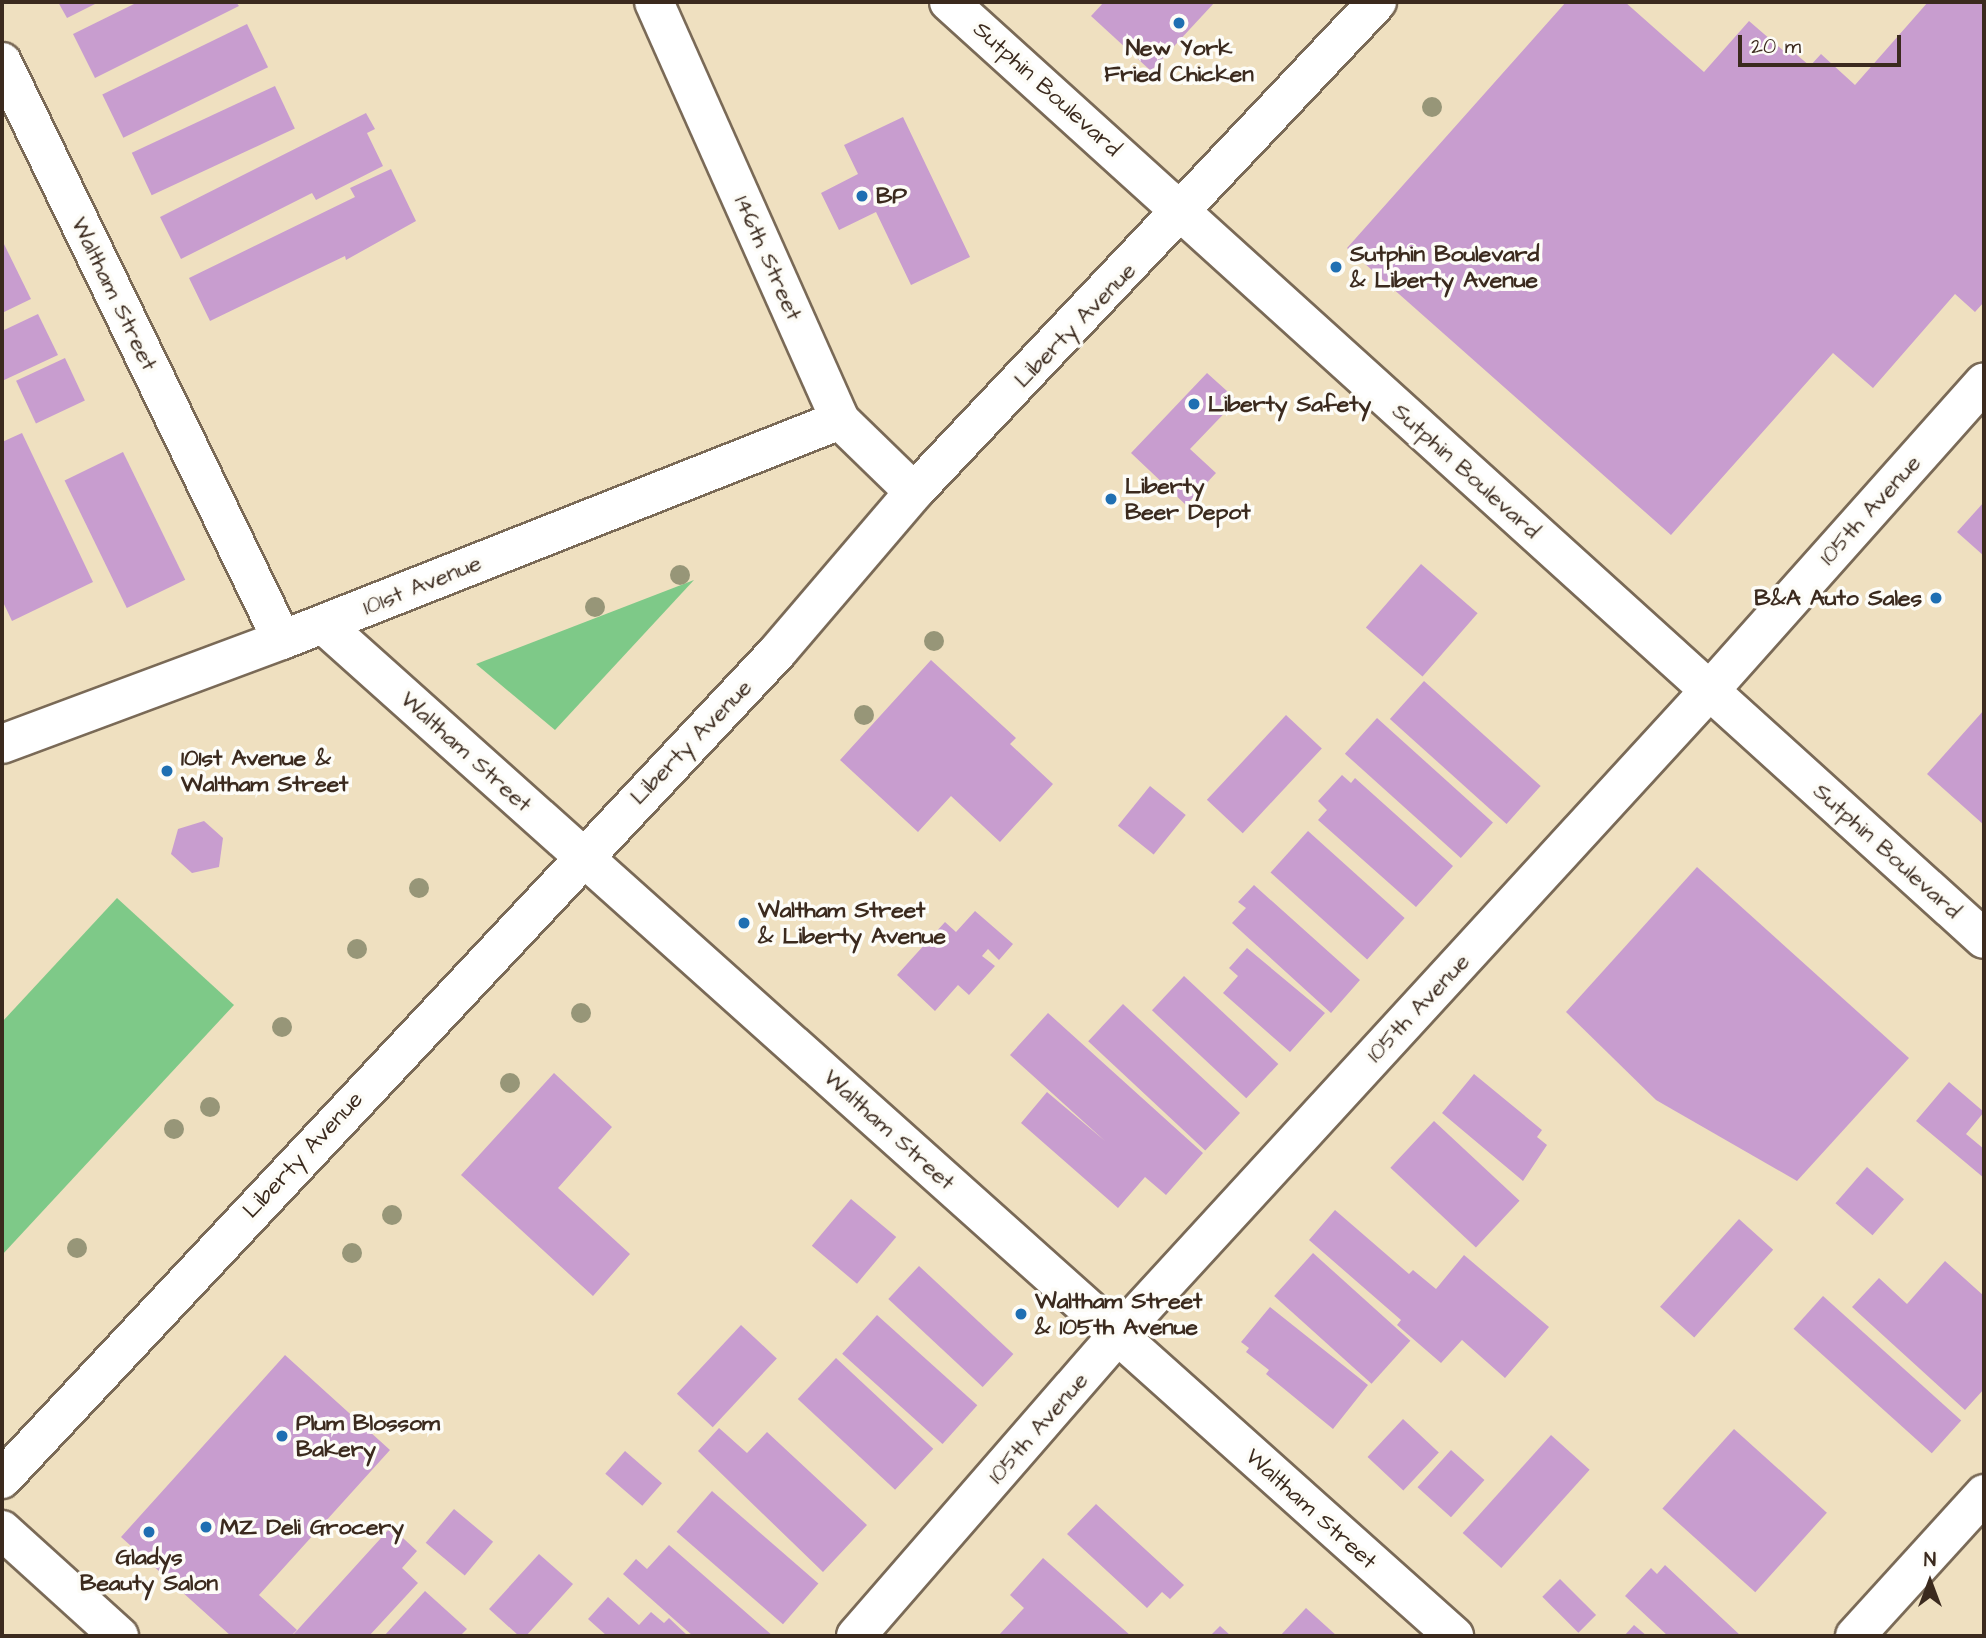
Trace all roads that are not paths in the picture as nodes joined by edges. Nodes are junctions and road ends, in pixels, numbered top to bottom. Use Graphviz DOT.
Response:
graph roads {
  1 [pos="654,2"];
  2 [pos="949,2"];
  3 [pos="1360,9"];
  4 [pos="2,62"];
  5 [pos="1183,212"];
  6 [pos="1984,382"];
  7 [pos="840,420"];
  8 [pos="914,492"];
  9 [pos="323,624"];
  10 [pos="282,640"];
  11 [pos="1710,690"];
  12 [pos="2,744"];
  13 [pos="584,857"];
  14 [pos="1984,939"];
  15 [pos="1117,1336"];
  16 [pos="2,1479"];
  17 [pos="1984,1494"];
  18 [pos="2,1530"];
  19 [pos="119,1636"];
  20 [pos="856,1636"];
  21 [pos="1454,1636"];
  22 [pos="1856,1636"];
  1 -- 7 [label="street, 146th Street"];
  2 -- 5 [label="street, Sutphin Boulevard"];
  3 -- 5 [label="street, Liberty Avenue"];
  4 -- 10 [label="street, Waltham Street"];
  5 -- 8 [label="street, Liberty Avenue"];
  5 -- 11 [label="street, Sutphin Boulevard"];
  6 -- 11 [label="street, 105th Avenue"];
  7 -- 8 [label="street, 146th Street"];
  7 -- 9 [label="street, 101st Avenue"];
  8 -- 13 [label="street, Liberty Avenue"];
  9 -- 10 [label="street, 101st Avenue"];
  9 -- 13 [label="street, Waltham Street"];
  10 -- 12 [label="street, 101st Avenue"];
  11 -- 14 [label="street, Sutphin Boulevard"];
  11 -- 15 [label="street, 105th Avenue"];
  13 -- 15 [label="street, Waltham Street"];
  13 -- 16 [label="street, Liberty Avenue"];
  15 -- 20 [label="street, 105th Avenue"];
  15 -- 21 [label="street, Waltham Street"];
  17 -- 22 [label="street"];
  18 -- 19 [label="street"];
}
